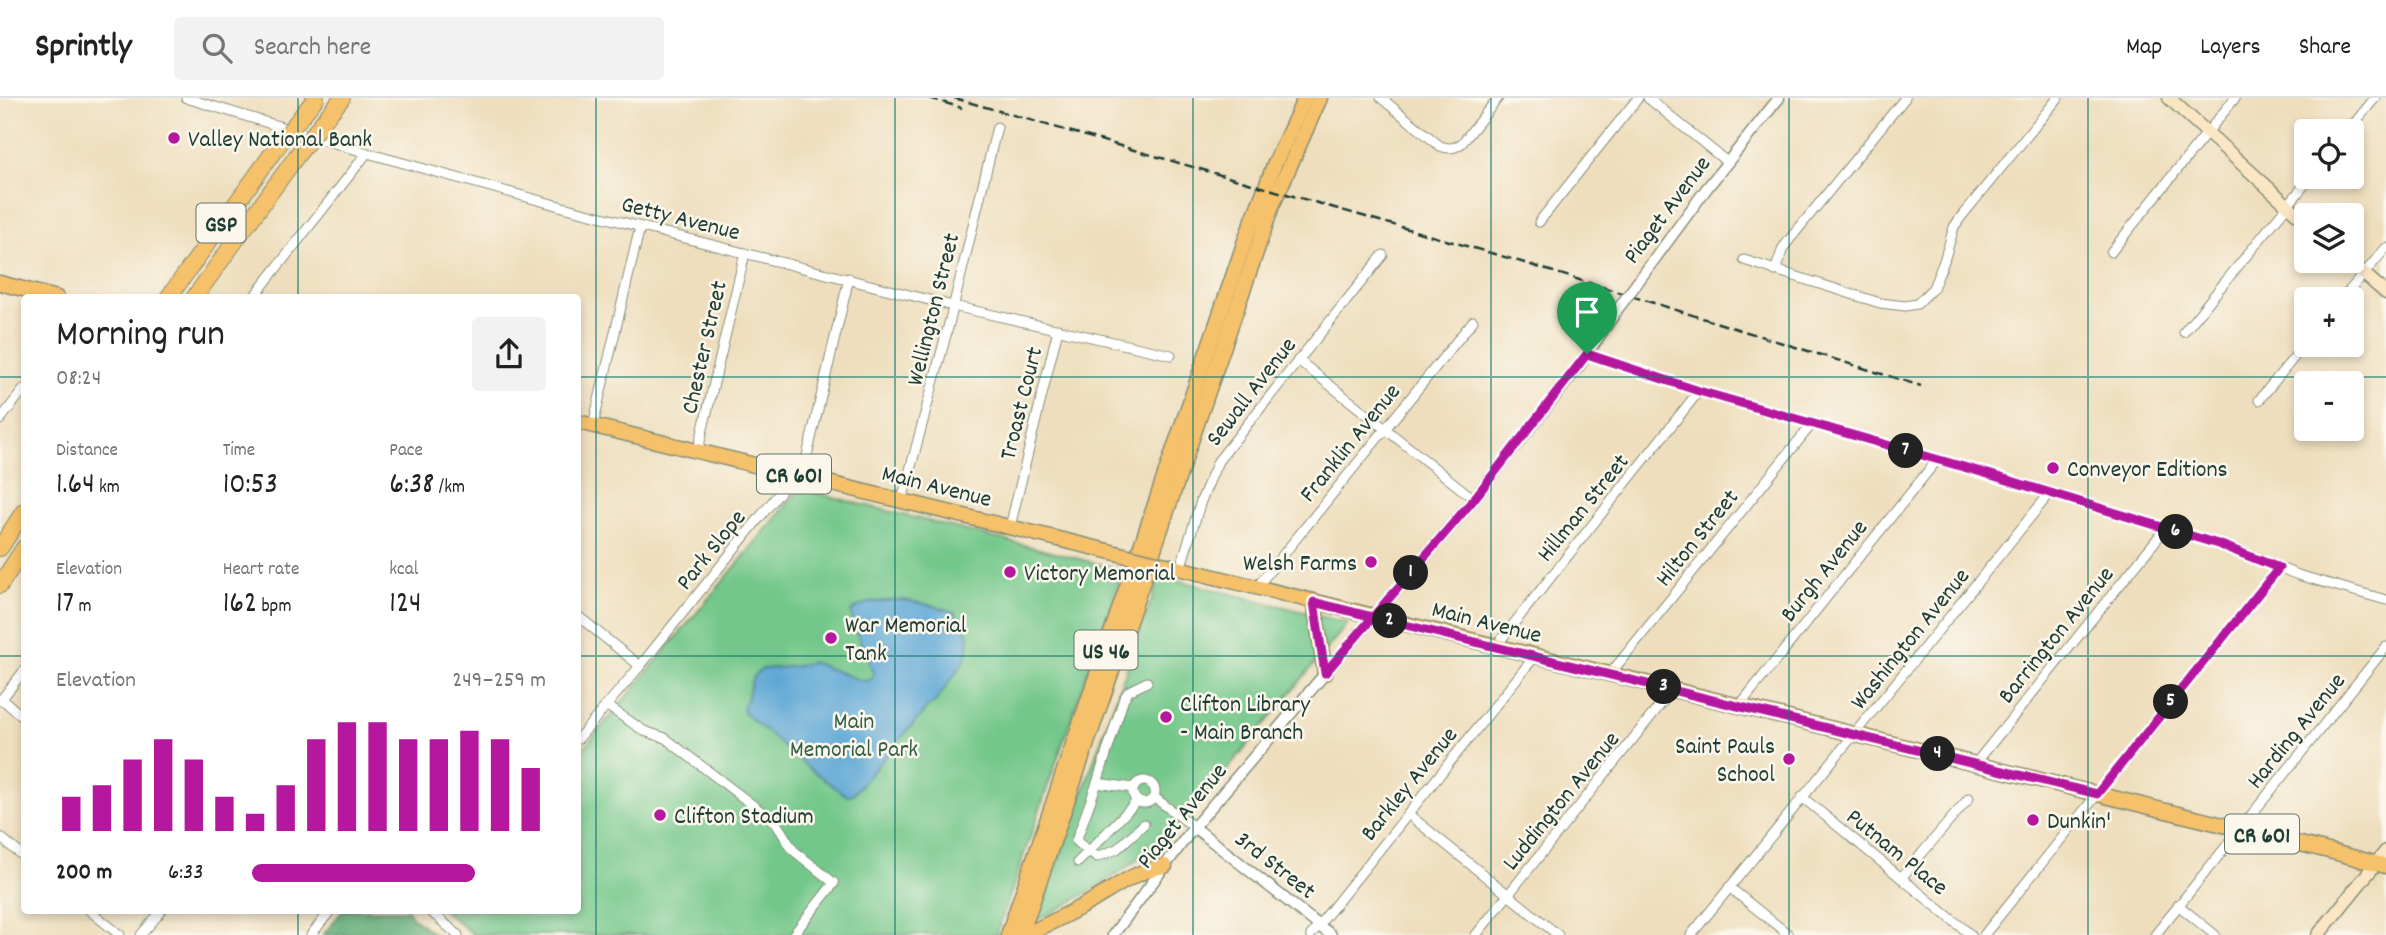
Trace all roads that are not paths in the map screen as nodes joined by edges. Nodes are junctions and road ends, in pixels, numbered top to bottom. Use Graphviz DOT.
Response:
graph roads {
  1 [pos="186,98"];
  2 [pos="316,98"];
  3 [pos="342,98"];
  4 [pos="1305,98"];
  5 [pos="1320,98"];
  6 [pos="1381,98"];
  7 [pos="1498,98"];
  8 [pos="1638,98"];
  9 [pos="1648,98"];
  10 [pos="1779,98"];
  11 [pos="1905,98"];
  12 [pos="2058,98"];
  13 [pos="2169,98"];
  14 [pos="2235,98"];
  15 [pos="2375,98"];
  16 [pos="2358,119"];
  17 [pos="997,127"];
  18 [pos="2207,132"];
  19 [pos="367,153"];
  20 [pos="1727,162"];
  21 [pos="2301,189"];
  22 [pos="2287,205"];
  23 [pos="2294,211"];
  24 [pos="1539,222"];
  25 [pos="640,226"];
  26 [pos="2386,248"];
  27 [pos="2111,252"];
  28 [pos="745,253"];
  29 [pos="1383,255"];
  30 [pos="1744,260"];
  31 [pos="1775,271"];
  32 [pos="2364,274"];
  33 [pos="849,278"];
  34 [pos="0,283"];
  35 [pos="2353,287"];
  36 [pos="2386,293"];
  37 [pos="42,294"];
  38 [pos="170,294"];
  39 [pos="197,294"];
  40 [pos="256,294"];
  41 [pos="953,306"];
  42 [pos="1473,321"];
  43 [pos="1058,329"];
  44 [pos="2183,332"];
  45 [pos="1587,354"];
  46 [pos="1171,355"];
  47 [pos="2294,357"];
  48 [pos="1298,360"];
  49 [pos="1699,391"];
  50 [pos="21,393"];
  51 [pos="2259,400"];
  52 [pos="0,420"];
  53 [pos="581,423"];
  54 [pos="1812,424"];
  55 [pos="593,425"];
  56 [pos="1385,429"];
  57 [pos="698,450"];
  58 [pos="1937,460"];
  59 [pos="796,474"];
  60 [pos="2050,494"];
  61 [pos="1474,499"];
  62 [pos="902,500"];
  63 [pos="21,516"];
  64 [pos="1010,527"];
  65 [pos="2165,528"];
  66 [pos="0,548"];
  67 [pos="21,553"];
  68 [pos="2279,568"];
  69 [pos="1181,569"];
  70 [pos="0,585"];
  71 [pos="1256,588"];
  72 [pos="2386,600"];
  73 [pos="1314,602"];
  74 [pos="1373,617"];
  75 [pos="581,618"];
  76 [pos="1496,646"];
  77 [pos="2386,647"];
  78 [pos="1535,656"];
  79 [pos="640,666"];
  80 [pos="1325,673"];
  81 [pos="1609,674"];
  82 [pos="21,675"];
  83 [pos="1147,682"];
  84 [pos="1673,689"];
  85 [pos="1,700"];
  86 [pos="606,705"];
  87 [pos="1740,705"];
  88 [pos="21,716"];
  89 [pos="1856,734"];
  90 [pos="581,735"];
  91 [pos="1975,764"];
  92 [pos="1097,783"];
  93 [pos="1133,788"];
  94 [pos="2097,794"];
  95 [pos="1802,797"];
  96 [pos="1154,798"];
  97 [pos="1969,798"];
  98 [pos="1138,801"];
  99 [pos="1408,814"];
  100 [pos="1144,824"];
  101 [pos="1194,827"];
  102 [pos="2240,829"];
  103 [pos="0,837"];
  104 [pos="1089,850"];
  105 [pos="2386,851"];
  106 [pos="21,854"];
  107 [pos="1078,862"];
  108 [pos="2381,865"];
  109 [pos="1165,866"];
  110 [pos="1149,868"];
  111 [pos="1901,878"];
  112 [pos="1729,887"];
  113 [pos="1508,894"];
  114 [pos="2178,905"];
  115 [pos="94,914"];
  116 [pos="159,914"];
  117 [pos="328,914"];
  118 [pos="434,914"];
  119 [pos="1318,925"];
  120 [pos="1017,933"];
  121 [pos="120,935"];
  122 [pos="141,935"];
  123 [pos="311,935"];
  124 [pos="458,935"];
  125 [pos="793,935"];
  126 [pos="1042,935"];
  127 [pos="1112,935"];
  128 [pos="1311,935"];
  129 [pos="1331,935"];
  130 [pos="1476,935"];
  131 [pos="1558,935"];
  132 [pos="1691,935"];
  133 [pos="1789,935"];
  134 [pos="1971,935"];
  135 [pos="1984,935"];
  136 [pos="2155,935"];
  137 [pos="2215,935"];
  138 [pos="2318,935"];
  1 -- 19 [label="street, Getty Avenue"];
  2 -- 38 [label="highway, GSP, bridge"];
  3 -- 39 [label="highway, GSP, bridge"];
  4 -- 120 [label="main road, US 46"];
  5 -- 120 [label="main road, US 46"];
  6 -- 7 [label="street"];
  8 -- 24 [label="street"];
  9 -- 20 [label="street"];
  10 -- 20 [label="street, Piaget Avenue"];
  11 -- 31 [label="street"];
  12 -- 31 [label="street"];
  13 -- 18 [label="main road"];
  14 -- 18 [label="street"];
  15 -- 16 [label="street"];
  17 -- 41 [label="street, Wellington Street"];
  18 -- 22 [label="main road"];
  18 -- 27 [label="street"];
  19 -- 25 [label="street, Getty Avenue"];
  19 -- 40 [label="street"];
  20 -- 45 [label="street, Piaget Avenue, bridge"];
  21 -- 22 [label="street"];
  22 -- 23 [label="main road"];
  22 -- 44 [label="street"];
  25 -- 28 [label="street, Getty Avenue"];
  25 -- 55 [label="street"];
  26 -- 32 [label="street"];
  28 -- 33 [label="street, Getty Avenue"];
  28 -- 57 [label="street, Chester Street"];
  29 -- 48 [label="street, Sewall Avenue"];
  30 -- 31 [label="street"];
  32 -- 35 [label="street"];
  32 -- 36 [label="main road"];
  33 -- 41 [label="street, Getty Avenue"];
  33 -- 59 [label="street, Park Slope"];
  34 -- 37 [label="main road"];
  41 -- 43 [label="street, Getty Avenue"];
  41 -- 62 [label="street, Wellington Street"];
  42 -- 56 [label="street, Franklin Avenue"];
  43 -- 46 [label="street, Getty Avenue"];
  43 -- 64 [label="street, Troast Court"];
  45 -- 49 [label="street"];
  45 -- 61 [label="street, Piaget Avenue"];
  47 -- 51 [label="street"];
  48 -- 56 [label="street"];
  48 -- 69 [label="street, Sewall Avenue"];
  49 -- 54 [label="street"];
  49 -- 76 [label="street, Hillman Street"];
  50 -- 52 [label="street"];
  53 -- 55 [label="main road, Main Avenue / CR 601"];
  54 -- 58 [label="street"];
  54 -- 81 [label="street, Hilton Street"];
  55 -- 57 [label="main road, Main Avenue / CR 601"];
  56 -- 61 [label="street"];
  56 -- 71 [label="street, Franklin Avenue"];
  57 -- 59 [label="main road, Main Avenue / CR 601"];
  58 -- 60 [label="street"];
  58 -- 87 [label="street, Burgh Avenue"];
  59 -- 62 [label="main road, Main Avenue / CR 601"];
  59 -- 79 [label="street, Park Slope"];
  60 -- 65 [label="street"];
  60 -- 89 [label="street, Washington Avenue"];
  61 -- 74 [label="street, Piaget Avenue"];
  62 -- 64 [label="main road, Main Avenue / CR 601"];
  63 -- 66 [label="highway"];
  64 -- 69 [label="main road, Main Avenue / CR 601, bridge"];
  65 -- 68 [label="street"];
  65 -- 91 [label="street, Barrington Avenue"];
  67 -- 70 [label="highway"];
  68 -- 72 [label="street"];
  68 -- 94 [label="street"];
  69 -- 71 [label="main road, Main Avenue / CR 601"];
  71 -- 73 [label="main road, Main Avenue / CR 601"];
  73 -- 74 [label="main road, Main Avenue / CR 601"];
  73 -- 80 [label="main road"];
  74 -- 76 [label="main road, Main Avenue / CR 601"];
  74 -- 80 [label="street, Piaget Avenue"];
  75 -- 79 [label="street"];
  76 -- 78 [label="main road, Main Avenue / CR 601"];
  77 -- 102 [label="street, Harding Avenue"];
  78 -- 81 [label="main road, Main Avenue / CR 601"];
  78 -- 99 [label="street, Barkley Avenue"];
  79 -- 86 [label="street, Park Slope"];
  80 -- 101 [label="street, Piaget Avenue"];
  81 -- 84 [label="main road, Main Avenue / CR 601"];
  82 -- 85 [label="street"];
  83 -- 92 [label="street"];
  84 -- 87 [label="main road, Main Avenue / CR 601"];
  84 -- 113 [label="street, Luddington Avenue"];
  85 -- 88 [label="street"];
  86 -- 90 [label="street, Park Slope"];
  86 -- 125 [label="street"];
  87 -- 89 [label="main road, Main Avenue / CR 601"];
  89 -- 91 [label="main road, Main Avenue / CR 601"];
  89 -- 95 [label="street, Washington Avenue"];
  91 -- 94 [label="main road, Main Avenue / CR 601"];
  92 -- 93 [label="street"];
  92 -- 104 [label="street"];
  93 -- 96 [label="street"];
  93 -- 98 [label="street"];
  94 -- 102 [label="main road, Main Avenue / CR 601"];
  94 -- 135 [label="street"];
  95 -- 111 [label="street, Putnam Place"];
  95 -- 112 [label="street, Washington Avenue"];
  96 -- 98 [label="street"];
  96 -- 101 [label="street"];
  97 -- 111 [label="street"];
  98 -- 104 [label="street"];
  99 -- 113 [label="street"];
  99 -- 119 [label="street, Barkley Avenue"];
  100 -- 104 [label="street"];
  101 -- 109 [label="street, Piaget Avenue"];
  101 -- 119 [label="street, 3rd Street"];
  102 -- 108 [label="main road, Main Avenue / CR 601"];
  102 -- 114 [label="street, Harding Avenue"];
  103 -- 106 [label="street"];
  104 -- 107 [label="street"];
  105 -- 108 [label="main road"];
  108 -- 138 [label="main road"];
  109 -- 110 [label="main road"];
  109 -- 127 [label="street, Piaget Avenue"];
  110 -- 120 [label="main road"];
  110 -- 126 [label="main road"];
  111 -- 134 [label="street, Putnam Place"];
  112 -- 132 [label="street, Washington Avenue"];
  112 -- 133 [label="street"];
  113 -- 130 [label="street, Luddington Avenue"];
  113 -- 131 [label="street"];
  114 -- 136 [label="street, Harding Avenue"];
  114 -- 137 [label="street"];
  115 -- 121 [label="street"];
  116 -- 122 [label="street"];
  117 -- 123 [label="street"];
  118 -- 124 [label="street"];
  119 -- 128 [label="street, Barkley Avenue"];
  119 -- 129 [label="street, 3rd Street"];
}
